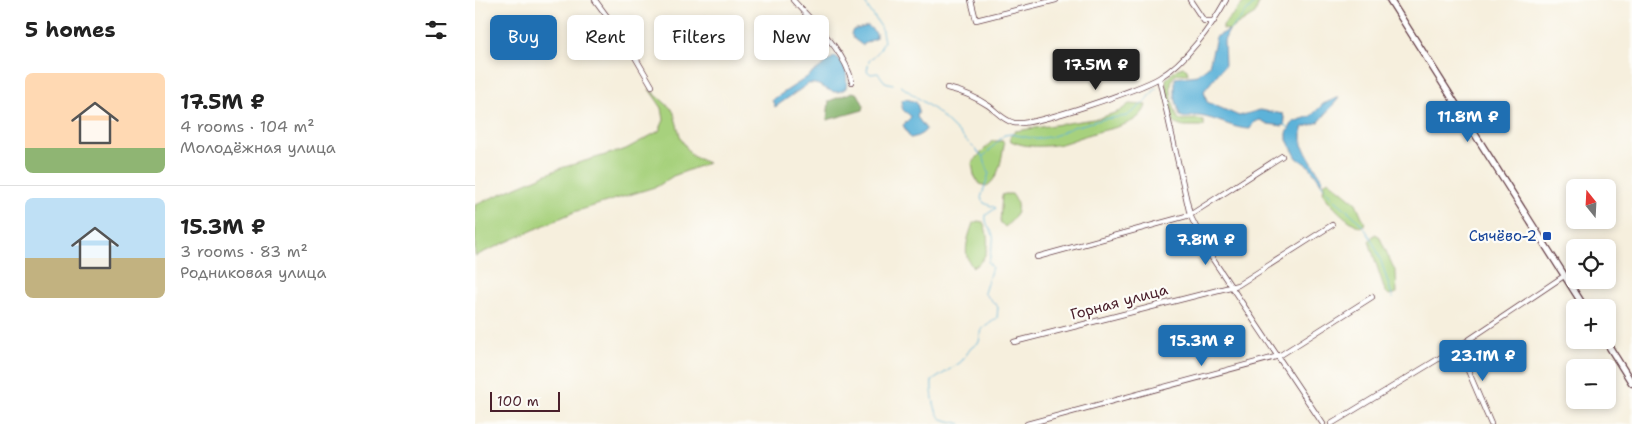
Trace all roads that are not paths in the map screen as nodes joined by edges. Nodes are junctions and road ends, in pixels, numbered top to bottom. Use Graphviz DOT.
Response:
graph roads {
  1 [pos="595,0"];
  2 [pos="793,0"];
  3 [pos="971,0"];
  4 [pos="1056,0"];
  5 [pos="1189,0"];
  6 [pos="1226,0"];
  7 [pos="1390,0"];
  8 [pos="1214,21"];
  9 [pos="1159,78"];
  10 [pos="852,82"];
  11 [pos="652,86"];
  12 [pos="947,88"];
  13 [pos="1282,156"];
  14 [pos="1190,215"];
  15 [pos="1332,225"];
  16 [pos="1037,256"];
  17 [pos="1564,276"];
  18 [pos="1231,287"];
  19 [pos="1372,297"];
  20 [pos="1579,299"];
  21 [pos="1015,342"];
  22 [pos="1458,347"];
  23 [pos="1611,349"];
  24 [pos="1279,356"];
  25 [pos="1632,383"];
  26 [pos="1027,424"];
  27 [pos="1323,424"];
  28 [pos="1331,424"];
  29 [pos="1491,424"];
  1 -- 11 [label="street"];
  2 -- 10 [label="street"];
  3 -- 4 [label="street"];
  5 -- 8 [label="street"];
  6 -- 8 [label="street"];
  7 -- 17 [label="street"];
  8 -- 9 [label="street"];
  9 -- 12 [label="street"];
  9 -- 14 [label="street"];
  13 -- 14 [label="street"];
  14 -- 16 [label="street"];
  14 -- 18 [label="street"];
  15 -- 18 [label="street, Горная улица"];
  17 -- 20 [label="street"];
  17 -- 22 [label="street"];
  18 -- 21 [label="street, Горная улица"];
  18 -- 24 [label="street"];
  19 -- 24 [label="street"];
  22 -- 28 [label="street"];
  22 -- 29 [label="street"];
  23 -- 25 [label="street"];
  24 -- 26 [label="street"];
  24 -- 27 [label="street"];
}
